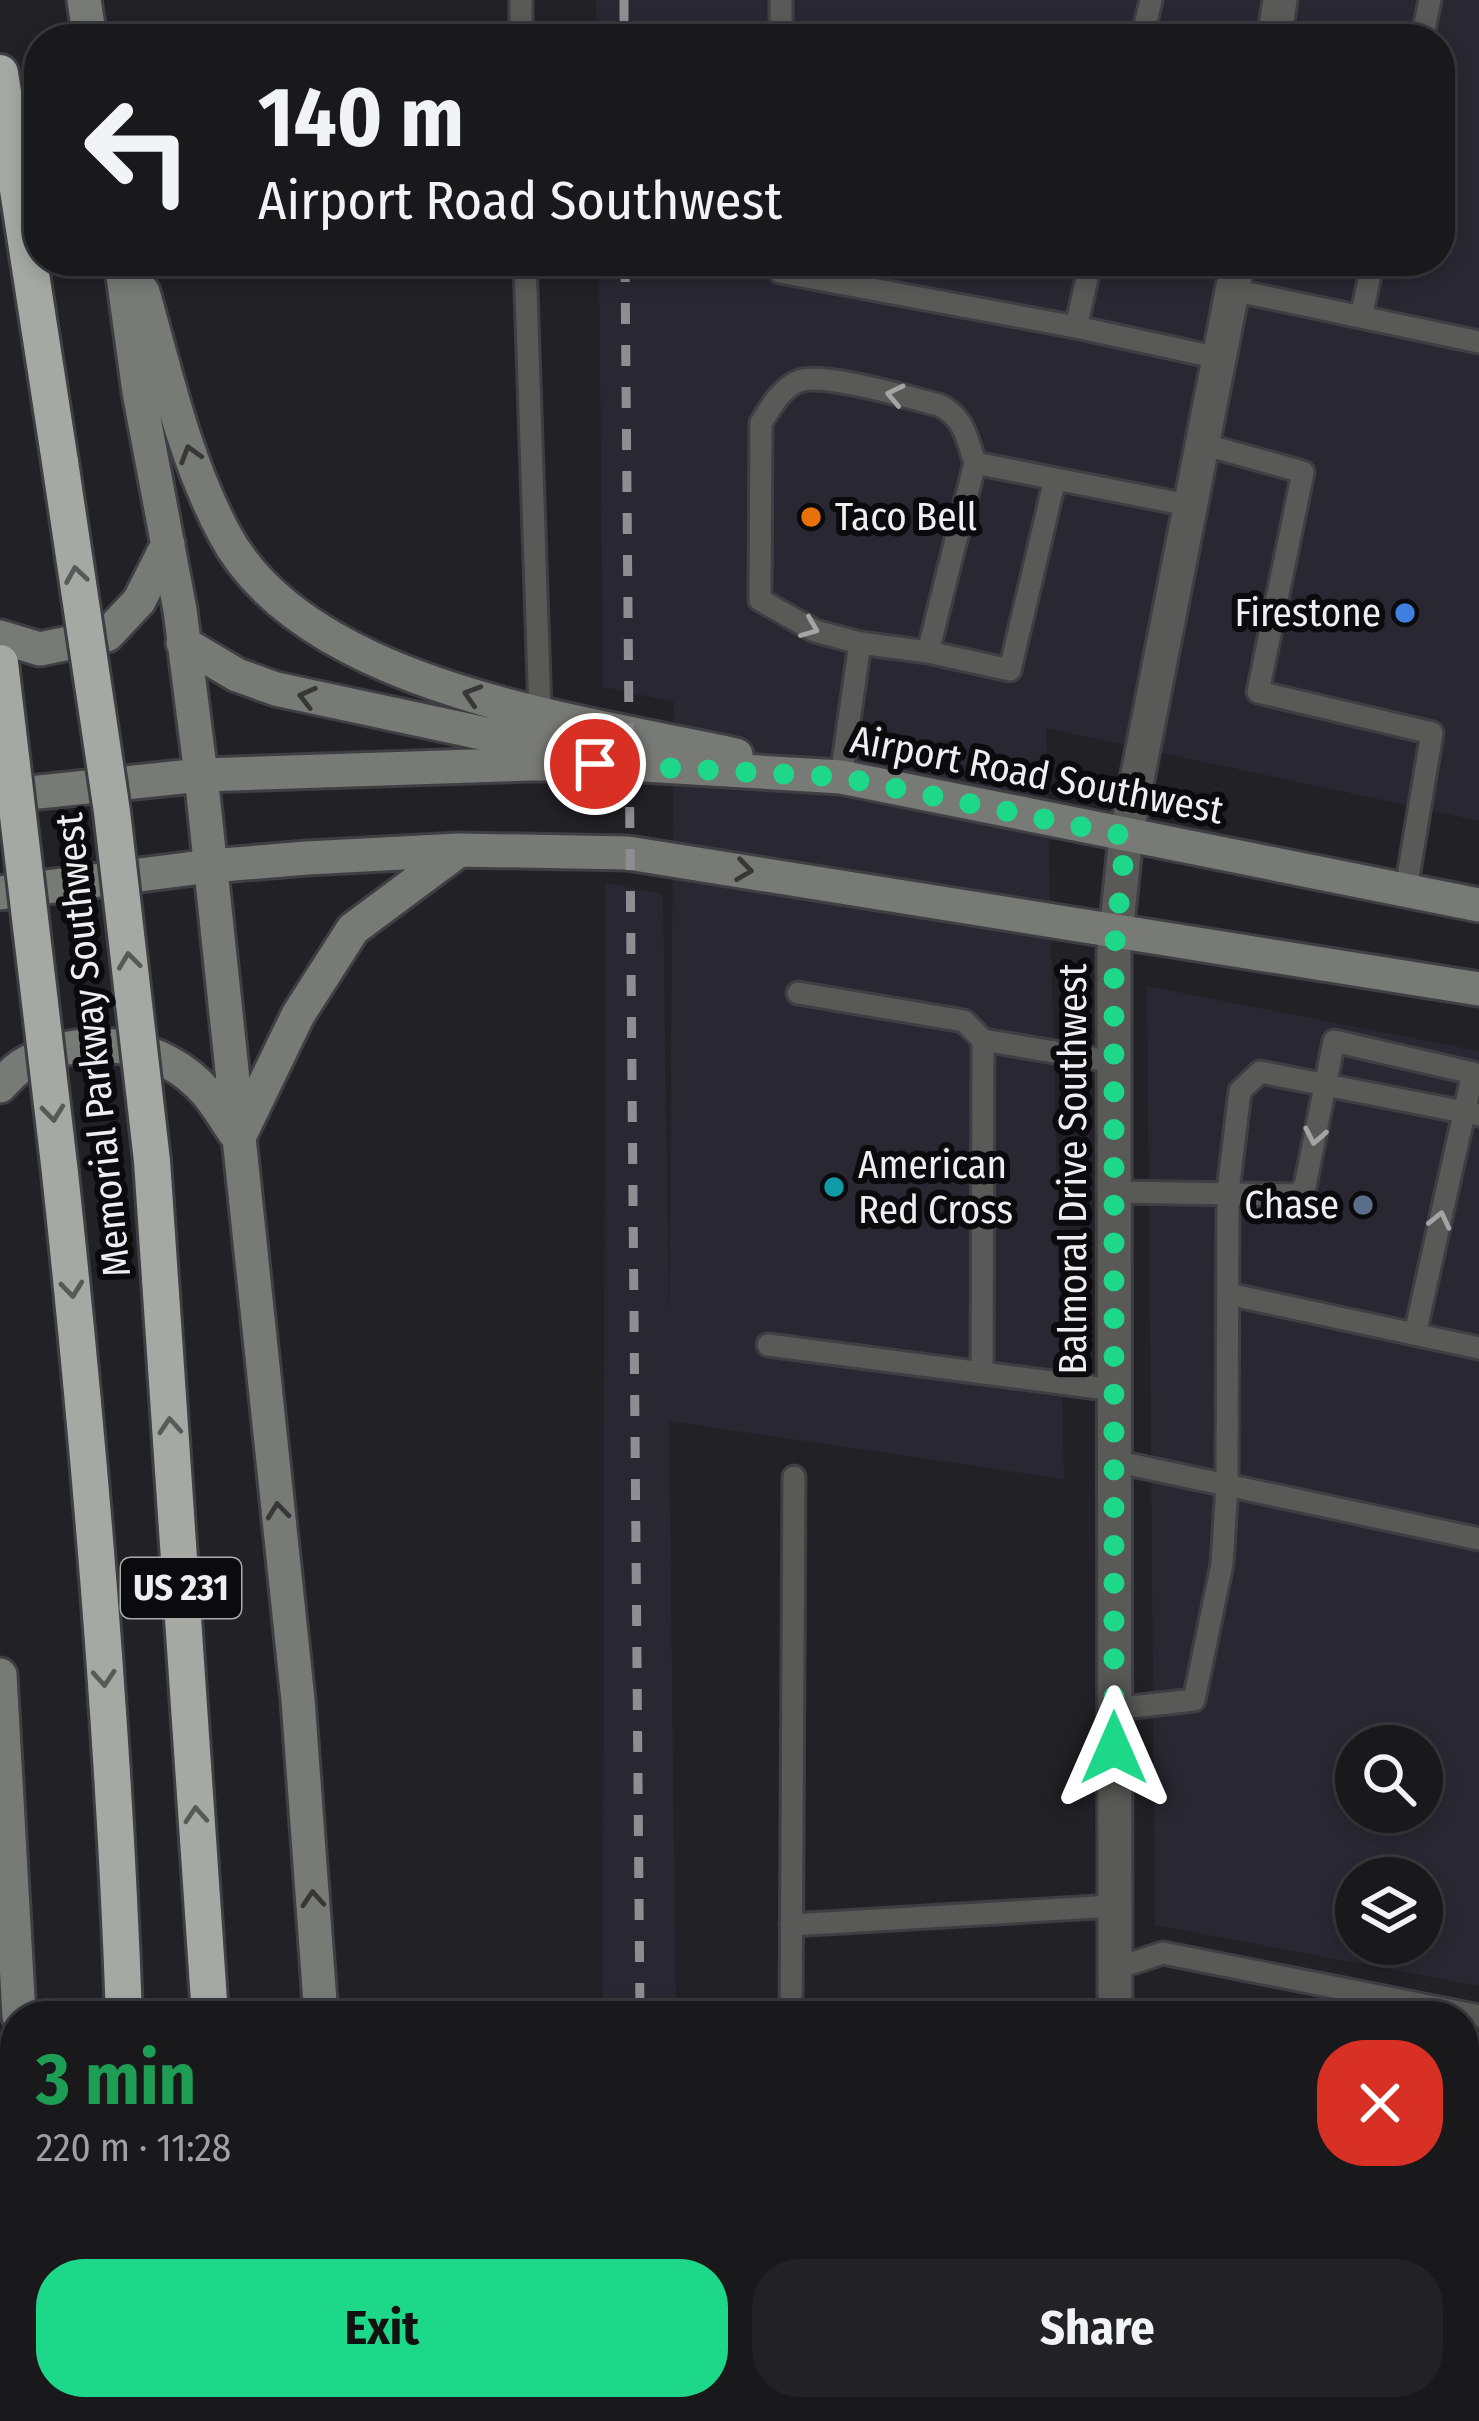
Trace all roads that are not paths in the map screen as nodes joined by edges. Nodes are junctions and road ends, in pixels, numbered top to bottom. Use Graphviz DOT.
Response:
graph roads {
  1 [pos="0,73"];
  2 [pos="24,231"];
  3 [pos="31,276"];
  4 [pos="123,276"];
  5 [pos="138,276"];
  6 [pos="525,276"];
  7 [pos="802,276"];
  8 [pos="1088,276"];
  9 [pos="1235,276"];
  10 [pos="1238,276"];
  11 [pos="1370,276"];
  12 [pos="1361,316"];
  13 [pos="1076,327"];
  14 [pos="1479,342"];
  15 [pos="1219,358"];
  16 [pos="1202,444"];
  17 [pos="975,463"];
  18 [pos="1055,478"];
  19 [pos="1189,505"];
  20 [pos="167,544"];
  21 [pos="0,638"];
  22 [pos="184,643"];
  23 [pos="860,643"];
  24 [pos="928,652"];
  25 [pos="0,663"];
  26 [pos="540,712"];
  27 [pos="627,764"];
  28 [pos="201,775"];
  29 [pos="841,777"];
  30 [pos="0,796"];
  31 [pos="1126,836"];
  32 [pos="459,850"];
  33 [pos="209,866"];
  34 [pos="1406,889"];
  35 [pos="0,893"];
  36 [pos="1479,904"];
  37 [pos="1117,932"];
  38 [pos="1479,989"];
  39 [pos="798,993"];
  40 [pos="983,1040"];
  41 [pos="1114,1063"];
  42 [pos="1324,1084"];
  43 [pos="0,1086"];
  44 [pos="1472,1113"];
  45 [pos="238,1138"];
  46 [pos="1228,1191"];
  47 [pos="1114,1192"];
  48 [pos="1228,1294"];
  49 [pos="1415,1334"];
  50 [pos="768,1345"];
  51 [pos="1479,1348"];
  52 [pos="982,1373"];
  53 [pos="1114,1390"];
  54 [pos="1114,1461"];
  55 [pos="794,1478"];
  56 [pos="1227,1485"];
  57 [pos="1479,1539"];
  58 [pos="0,1675"];
  59 [pos="1114,1709"];
  60 [pos="1114,1906"];
  61 [pos="791,1925"];
  62 [pos="1114,1969"];
  63 [pos="18,2001"];
  64 [pos="123,2001"];
  65 [pos="209,2001"];
  66 [pos="320,2001"];
  67 [pos="791,2001"];
  68 [pos="1115,2001"];
  69 [pos="1405,2001"];
  2 -- 1 [label="highway, Memorial Parkway Southwest / US 231, one-way, bridge"];
  65 -- 3 [label="highway, Memorial Parkway Southwest / US 231, one-way, bridge"];
  4 -- 20 [label="main road"];
  26 -- 5 [label="main road, one-way"];
  6 -- 26 [label="lane"];
  7 -- 13 [label="lane"];
  8 -- 13 [label="lane"];
  9 -- 15 [label="street, Balmoral Drive Southwest"];
  10 -- 12 [label="lane"];
  11 -- 12 [label="lane"];
  12 -- 14 [label="lane"];
  13 -- 15 [label="lane"];
  15 -- 16 [label="street, Balmoral Drive Southwest"];
  16 -- 19 [label="street, Balmoral Drive Southwest"];
  16 -- 34 [label="lane"];
  17 -- 18 [label="lane"];
  17 -- 23 [label="lane, one-way"];
  17 -- 24 [label="lane"];
  18 -- 19 [label="lane"];
  18 -- 24 [label="lane"];
  19 -- 31 [label="street, Balmoral Drive Southwest"];
  20 -- 21 [label="main road"];
  20 -- 22 [label="main road"];
  27 -- 22 [label="main road, one-way"];
  22 -- 28 [label="main road"];
  23 -- 24 [label="lane"];
  23 -- 29 [label="lane"];
  25 -- 64 [label="highway, Memorial Parkway Southwest / US 231, one-way, bridge"];
  26 -- 29 [label="main road"];
  27 -- 28 [label="main road, Airport Road Southwest"];
  27 -- 29 [label="main road, Airport Road Southwest"];
  28 -- 30 [label="main road, Airport Road Southwest"];
  28 -- 33 [label="main road"];
  29 -- 31 [label="main road, Airport Road Southwest"];
  31 -- 34 [label="main road, Airport Road Southwest"];
  31 -- 37 [label="street, Balmoral Drive Southwest"];
  32 -- 33 [label="main road"];
  32 -- 37 [label="main road, one-way"];
  32 -- 45 [label="main road"];
  33 -- 35 [label="main road"];
  33 -- 45 [label="main road"];
  34 -- 36 [label="main road, Airport Road Southwest"];
  37 -- 38 [label="main road"];
  37 -- 41 [label="street, Balmoral Drive Southwest"];
  39 -- 40 [label="lane"];
  40 -- 41 [label="lane"];
  40 -- 52 [label="lane"];
  41 -- 47 [label="street, Balmoral Drive Southwest"];
  42 -- 44 [label="lane"];
  42 -- 44 [label="lane"];
  42 -- 46 [label="lane, one-way"];
  42 -- 46 [label="lane"];
  43 -- 45 [label="main road"];
  49 -- 44 [label="lane, one-way"];
  66 -- 45 [label="main road, one-way"];
  46 -- 47 [label="lane"];
  46 -- 48 [label="lane"];
  47 -- 53 [label="street, Balmoral Drive Southwest"];
  48 -- 49 [label="lane"];
  48 -- 56 [label="lane"];
  49 -- 51 [label="lane"];
  50 -- 52 [label="lane"];
  52 -- 53 [label="lane"];
  53 -- 54 [label="street, Balmoral Drive Southwest"];
  54 -- 56 [label="lane"];
  54 -- 59 [label="street, Balmoral Drive Southwest"];
  55 -- 61 [label="lane"];
  56 -- 57 [label="lane"];
  56 -- 59 [label="lane"];
  58 -- 63 [label="main road"];
  59 -- 60 [label="street, Balmoral Drive Southwest"];
  60 -- 61 [label="lane"];
  60 -- 62 [label="street, Balmoral Drive Southwest"];
  61 -- 67 [label="lane"];
  62 -- 68 [label="street, Balmoral Drive Southwest"];
  62 -- 69 [label="lane"];
}
